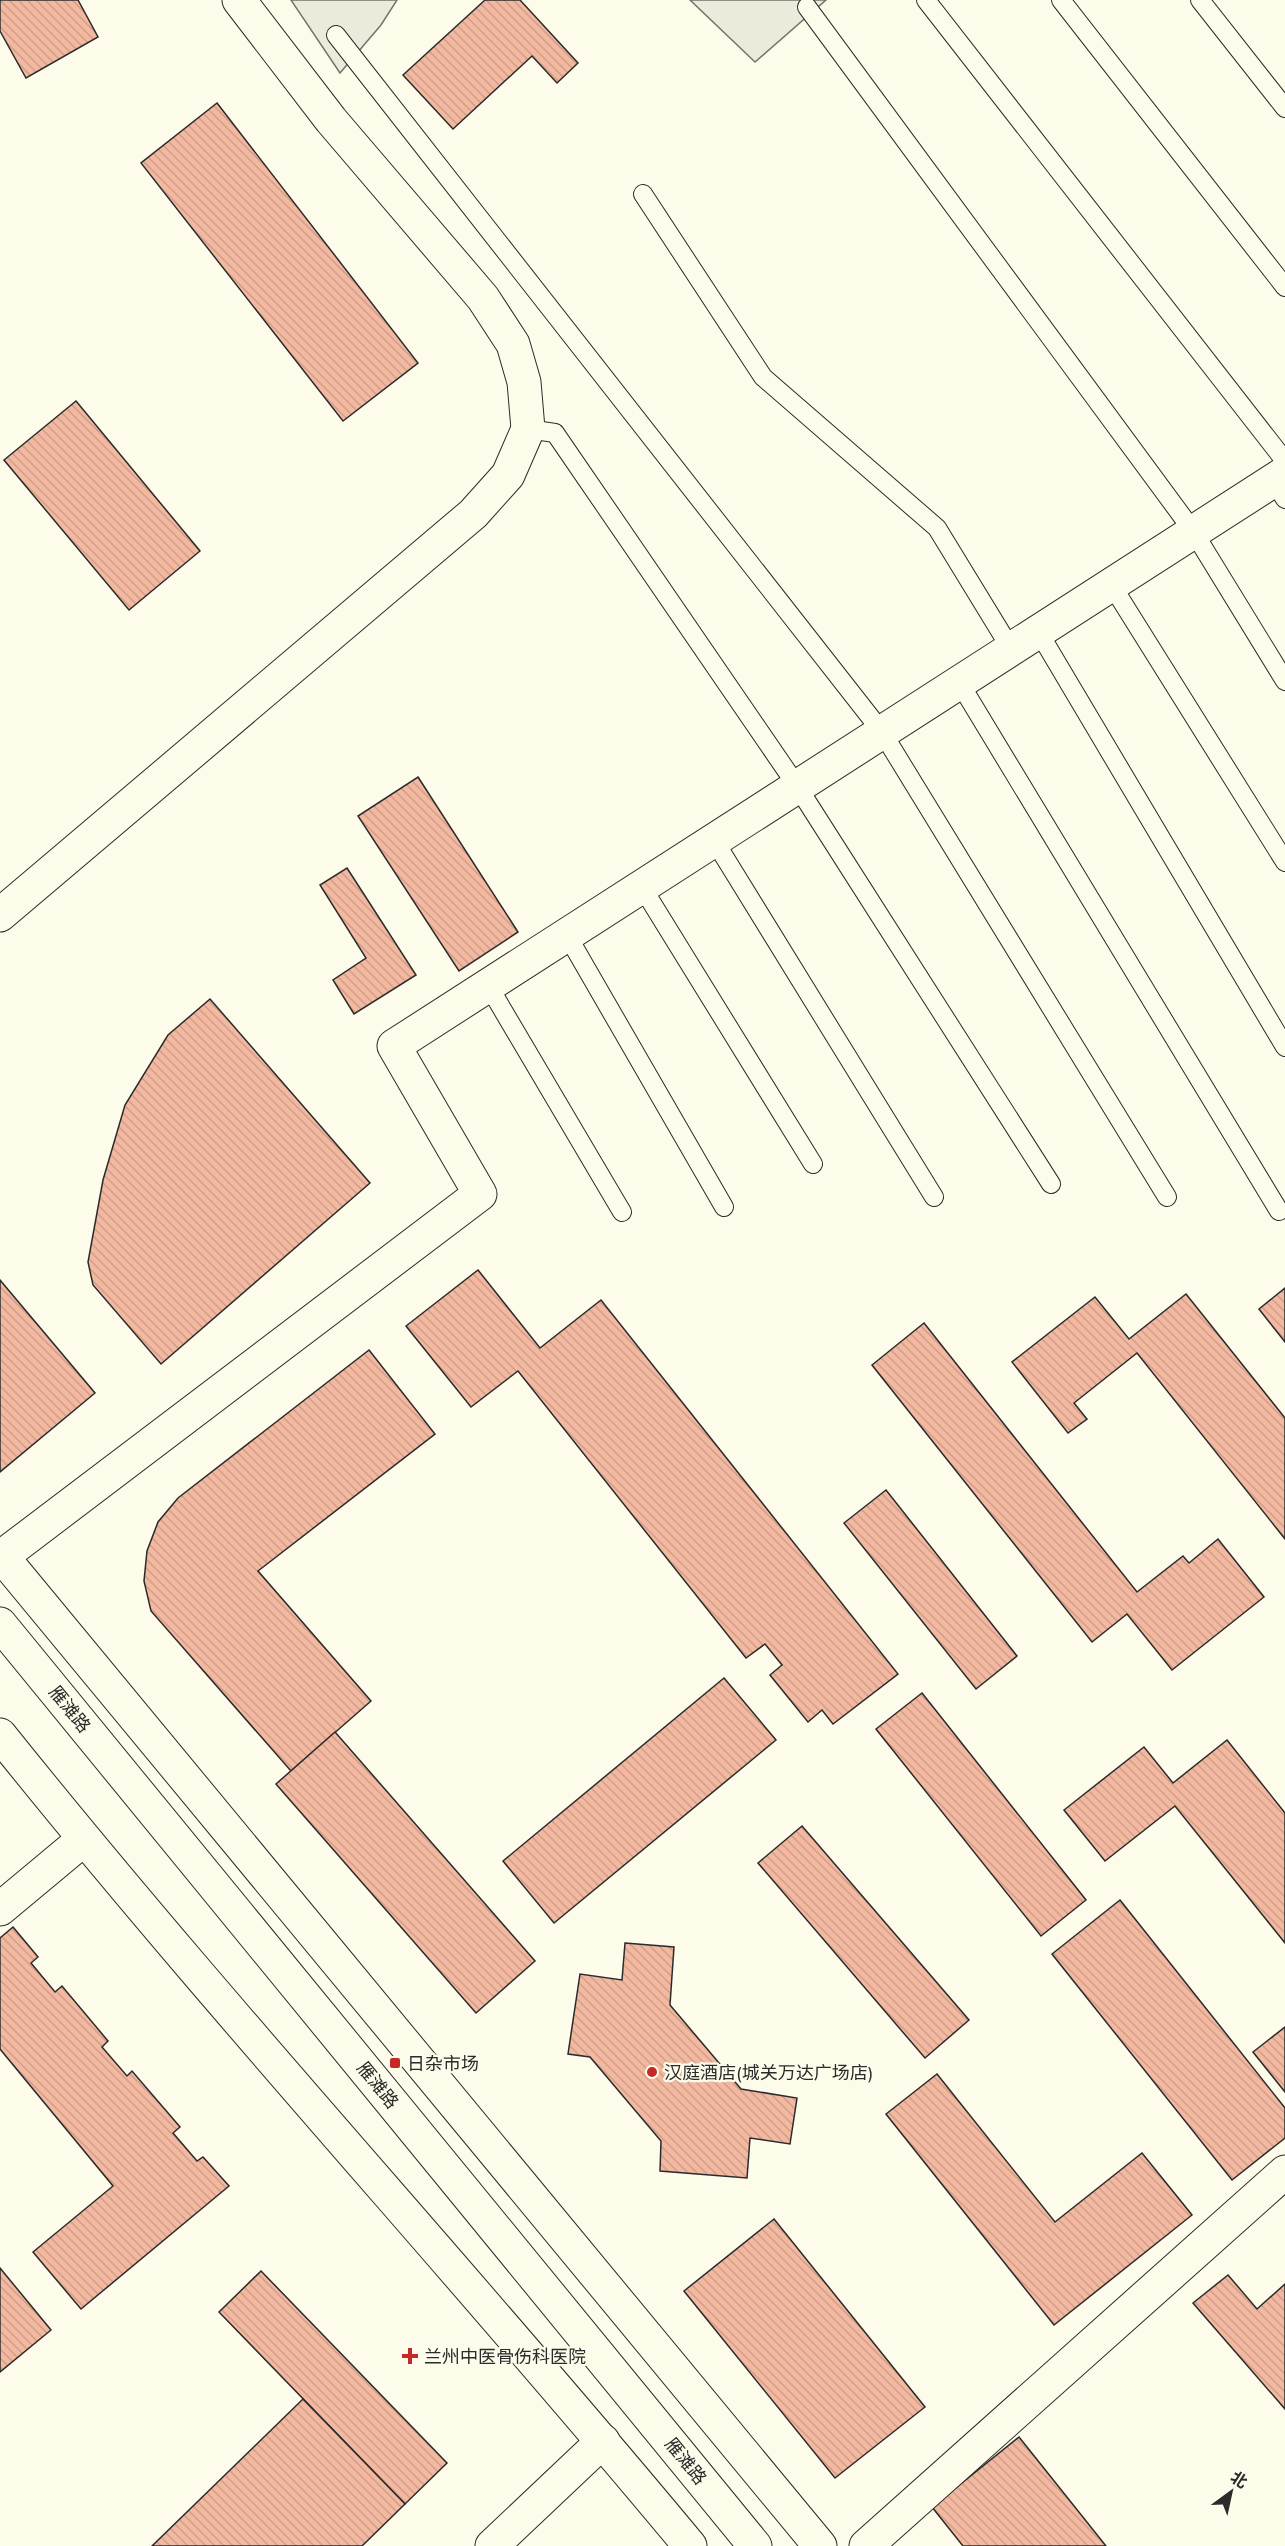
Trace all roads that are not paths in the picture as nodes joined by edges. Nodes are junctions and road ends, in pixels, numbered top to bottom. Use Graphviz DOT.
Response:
graph roads {
  1 [pos="239,0"];
  2 [pos="926,0"];
  3 [pos="1061,0"];
  4 [pos="1200,0"];
  5 [pos="807,7"];
  6 [pos="336,35"];
  7 [pos="1285,108"];
  8 [pos="643,194"];
  9 [pos="1285,287"];
  10 [pos="528,429"];
  11 [pos="1282,478"];
  12 [pos="1193,531"];
  13 [pos="1111,584"];
  14 [pos="1038,631"];
  15 [pos="1011,649"];
  16 [pos="1285,681"];
  17 [pos="959,682"];
  18 [pos="882,732"];
  19 [pos="797,786"];
  20 [pos="714,840"];
  21 [pos="1285,862"];
  22 [pos="642,886"];
  23 [pos="0,915"];
  24 [pos="567,935"];
  25 [pos="488,985"];
  26 [pos="1285,1047"];
  27 [pos="813,1164"];
  28 [pos="1051,1184"];
  29 [pos="934,1197"];
  30 [pos="1167,1197"];
  31 [pos="724,1207"];
  32 [pos="1279,1211"];
  33 [pos="622,1212"];
  34 [pos="1,1556"];
  35 [pos="0,1624"];
  36 [pos="0,1735"];
  37 [pos="84,1839"];
  38 [pos="0,1909"];
  39 [pos="1285,2172"];
  40 [pos="603,2441"];
  41 [pos="492,2546"];
  42 [pos="690,2546"];
  43 [pos="755,2546"];
  44 [pos="820,2546"];
  45 [pos="866,2546"];
  1 -- 10 [label="street"];
  2 -- 11 [label="lane"];
  3 -- 9 [label="lane"];
  4 -- 7 [label="lane"];
  5 -- 12 [label="lane"];
  6 -- 18 [label="lane"];
  8 -- 15 [label="lane"];
  10 -- 19 [label="lane"];
  10 -- 23 [label="street"];
  11 -- 12 [label="street"];
  12 -- 13 [label="street"];
  12 -- 16 [label="lane"];
  13 -- 14 [label="street"];
  13 -- 21 [label="lane"];
  14 -- 15 [label="street"];
  14 -- 26 [label="lane"];
  15 -- 17 [label="street"];
  17 -- 18 [label="street"];
  17 -- 32 [label="lane"];
  18 -- 19 [label="street"];
  18 -- 30 [label="lane"];
  19 -- 20 [label="street"];
  19 -- 28 [label="lane"];
  20 -- 22 [label="street"];
  20 -- 29 [label="lane"];
  22 -- 24 [label="street"];
  22 -- 27 [label="lane"];
  24 -- 25 [label="street"];
  24 -- 31 [label="lane"];
  25 -- 33 [label="lane"];
  25 -- 34 [label="street"];
  34 -- 44 [label="street"];
  35 -- 43 [label="street, 雁滩路"];
  36 -- 37 [label="street"];
  37 -- 38 [label="street"];
  37 -- 40 [label="street"];
  39 -- 45 [label="street"];
  40 -- 41 [label="street"];
  40 -- 42 [label="street"];
}
